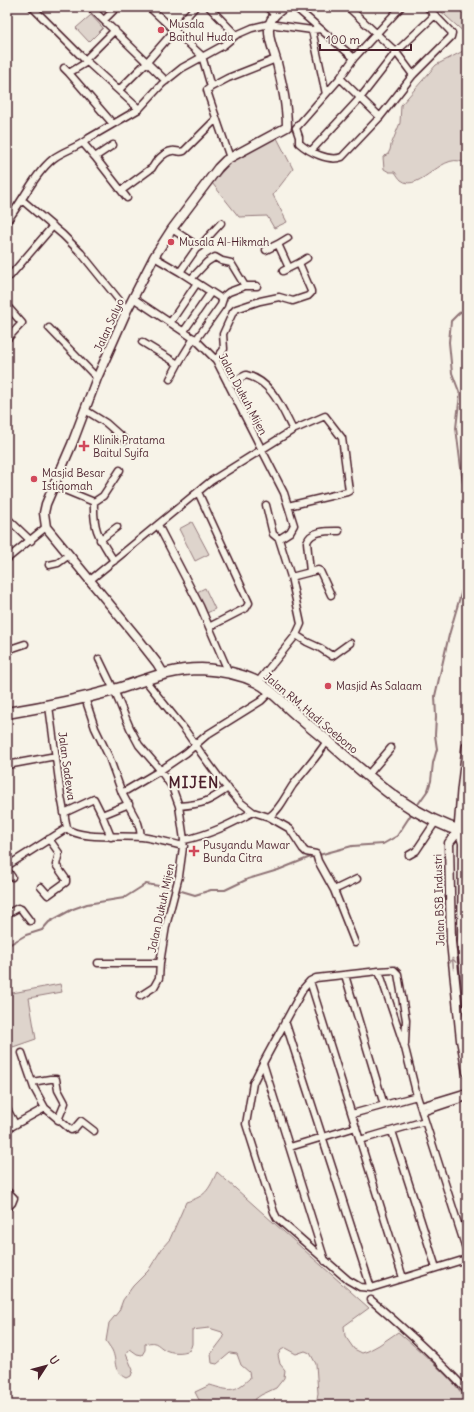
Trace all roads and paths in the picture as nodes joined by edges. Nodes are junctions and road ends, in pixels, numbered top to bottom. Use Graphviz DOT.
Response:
graph roads {
  1 [pos="32,7"];
  2 [pos="90,7"];
  3 [pos="117,7"];
  4 [pos="149,7"];
  5 [pos="195,7"];
  6 [pos="208,7"];
  7 [pos="267,7"];
  8 [pos="284,7"];
  9 [pos="295,7"];
  10 [pos="348,7"];
  11 [pos="401,7"];
  12 [pos="427,7"];
  13 [pos="275,14"];
  14 [pos="435,15"];
  15 [pos="104,20"];
  16 [pos="269,24"];
  17 [pos="114,30"];
  18 [pos="312,30"];
  19 [pos="320,30"];
  20 [pos="175,32"];
  21 [pos="376,34"];
  22 [pos="236,35"];
  23 [pos="396,52"];
  24 [pos="202,56"];
  25 [pos="354,58"];
  26 [pos="276,59"];
  27 [pos="86,61"];
  28 [pos="148,62"];
  29 [pos="413,75"];
  30 [pos="340,78"];
  31 [pos="166,81"];
  32 [pos="211,87"];
  33 [pos="119,90"];
  34 [pos="326,94"];
  35 [pos="361,97"];
  36 [pos="139,109"];
  37 [pos="380,117"];
  38 [pos="216,119"];
  39 [pos="113,124"];
  40 [pos="287,127"];
  41 [pos="296,128"];
  42 [pos="83,143"];
  43 [pos="113,145"];
  44 [pos="311,152"];
  45 [pos="95,157"];
  46 [pos="230,158"];
  47 [pos="122,190"];
  48 [pos="127,198"];
  49 [pos="22,200"];
  50 [pos="7,221"];
  51 [pos="221,223"];
  52 [pos="53,226"];
  53 [pos="172,229"];
  54 [pos="288,238"];
  55 [pos="278,244"];
  56 [pos="199,247"];
  57 [pos="266,250"];
  58 [pos="154,257"];
  59 [pos="307,258"];
  60 [pos="299,263"];
  61 [pos="289,268"];
  62 [pos="283,271"];
  63 [pos="180,272"];
  64 [pos="10,276"];
  65 [pos="192,279"];
  66 [pos="197,283"];
  67 [pos="245,286"];
  68 [pos="256,286"];
  69 [pos="211,292"];
  70 [pos="133,298"];
  71 [pos="222,300"];
  72 [pos="7,306"];
  73 [pos="127,310"];
  74 [pos="170,323"];
  75 [pos="49,328"];
  76 [pos="184,331"];
  77 [pos="8,338"];
  78 [pos="195,339"];
  79 [pos="142,342"];
  80 [pos="216,360"];
  81 [pos="178,364"];
  82 [pos="97,378"];
  83 [pos="170,379"];
  84 [pos="228,384"];
  85 [pos="85,410"];
  86 [pos="293,430"];
  87 [pos="125,440"];
  88 [pos="261,449"];
  89 [pos="120,470"];
  90 [pos="55,486"];
  91 [pos="198,492"];
  92 [pos="94,502"];
  93 [pos="266,505"];
  94 [pos="288,506"];
  95 [pos="7,518"];
  96 [pos="158,525"];
  97 [pos="117,526"];
  98 [pos="46,527"];
  99 [pos="339,531"];
  100 [pos="279,539"];
  101 [pos="100,540"];
  102 [pos="30,541"];
  103 [pos="69,555"];
  104 [pos="7,559"];
  105 [pos="114,561"];
  106 [pos="49,565"];
  107 [pos="310,572"];
  108 [pos="291,577"];
  109 [pos="90,581"];
  110 [pos="331,595"];
  111 [pos="209,627"];
  112 [pos="296,636"];
  113 [pos="25,644"];
  114 [pos="350,644"];
  115 [pos="7,650"];
  116 [pos="99,659"];
  117 [pos="163,673"];
  118 [pos="229,673"];
  119 [pos="145,680"];
  120 [pos="258,682"];
  121 [pos="114,690"];
  122 [pos="270,692"];
  123 [pos="85,698"];
  124 [pos="49,706"];
  125 [pos="7,713"];
  126 [pos="327,741"];
  127 [pos="196,744"];
  128 [pos="467,747"];
  129 [pos="391,748"];
  130 [pos="56,756"];
  131 [pos="7,765"];
  132 [pos="161,770"];
  133 [pos="367,776"];
  134 [pos="228,788"];
  135 [pos="122,793"];
  136 [pos="129,804"];
  137 [pos="179,806"];
  138 [pos="253,812"];
  139 [pos="64,813"];
  140 [pos="102,815"];
  141 [pos="269,817"];
  142 [pos="436,821"];
  143 [pos="67,828"];
  144 [pos="463,832"];
  145 [pos="111,837"];
  146 [pos="141,837"];
  147 [pos="49,839"];
  148 [pos="184,843"];
  149 [pos="409,855"];
  150 [pos="7,866"];
  151 [pos="7,870"];
  152 [pos="12,877"];
  153 [pos="357,879"];
  154 [pos="41,887"];
  155 [pos="334,890"];
  156 [pos="7,914"];
  157 [pos="30,921"];
  158 [pos="355,943"];
  159 [pos="160,962"];
  160 [pos="98,964"];
  161 [pos="379,971"];
  162 [pos="345,975"];
  163 [pos="310,981"];
  164 [pos="140,996"];
  165 [pos="467,1002"];
  166 [pos="285,1021"];
  167 [pos="404,1048"];
  168 [pos="22,1053"];
  169 [pos="263,1063"];
  170 [pos="467,1072"];
  171 [pos="32,1082"];
  172 [pos="467,1092"];
  173 [pos="417,1096"];
  174 [pos="467,1098"];
  175 [pos="384,1105"];
  176 [pos="45,1108"];
  177 [pos="7,1109"];
  178 [pos="421,1109"];
  179 [pos="352,1114"];
  180 [pos="58,1120"];
  181 [pos="425,1121"];
  182 [pos="15,1124"];
  183 [pos="356,1127"];
  184 [pos="7,1129"];
  185 [pos="94,1131"];
  186 [pos="392,1131"];
  187 [pos="323,1138"];
  188 [pos="360,1140"];
  189 [pos="290,1147"];
  190 [pos="7,1191"];
  191 [pos="7,1208"];
  192 [pos="467,1252"];
  193 [pos="467,1257"];
  194 [pos="325,1261"];
  195 [pos="436,1268"];
  196 [pos="403,1278"];
  197 [pos="371,1288"];
  198 [pos="371,1300"];
  199 [pos="467,1391"];
  1 -- 27 [label="street"];
  2 -- 15 [label="street"];
  3 -- 15 [label="street"];
  4 -- 20 [label="street"];
  5 -- 20 [label="street"];
  6 -- 22 [label="street"];
  7 -- 13 [label="street"];
  8 -- 13 [label="street"];
  9 -- 19 [label="street"];
  10 -- 21 [label="street"];
  11 -- 21 [label="street"];
  12 -- 14 [label="street"];
  13 -- 16 [label="street"];
  14 -- 23 [label="street"];
  14 -- 29 [label="street"];
  15 -- 17 [label="street"];
  16 -- 18 [label="street"];
  16 -- 22 [label="street"];
  16 -- 26 [label="street"];
  17 -- 27 [label="street"];
  17 -- 28 [label="street"];
  18 -- 19 [label="street"];
  18 -- 34 [label="street"];
  19 -- 25 [label="street"];
  20 -- 24 [label="street"];
  20 -- 28 [label="street"];
  21 -- 23 [label="street"];
  21 -- 25 [label="street"];
  22 -- 24 [label="street"];
  23 -- 29 [label="street"];
  23 -- 35 [label="street"];
  24 -- 31 [label="street"];
  24 -- 32 [label="street"];
  25 -- 30 [label="street"];
  26 -- 32 [label="street"];
  26 -- 40 [label="street"];
  27 -- 33 [label="street"];
  27 -- 39 [label="street"];
  28 -- 31 [label="street"];
  28 -- 33 [label="street"];
  29 -- 37 [label="street"];
  30 -- 34 [label="street"];
  30 -- 35 [label="street"];
  31 -- 36 [label="street"];
  32 -- 38 [label="street"];
  33 -- 36 [label="street"];
  34 -- 41 [label="street"];
  35 -- 37 [label="street"];
  35 -- 44 [label="street"];
  36 -- 39 [label="street"];
  37 -- 44 [label="street"];
  38 -- 46 [label="street"];
  38 -- 47 [label="street"];
  39 -- 42 [label="street"];
  40 -- 41 [label="street"];
  40 -- 46 [label="street, Jalan Salyo"];
  41 -- 44 [label="street"];
  42 -- 45 [label="street"];
  42 -- 49 [label="street"];
  43 -- 45 [label="street"];
  45 -- 47 [label="street"];
  46 -- 53 [label="street, Jalan Salyo"];
  47 -- 48 [label="street"];
  49 -- 50 [label="street"];
  49 -- 52 [label="street"];
  51 -- 56 [label="street"];
  52 -- 64 [label="street"];
  52 -- 73 [label="street"];
  53 -- 56 [label="street"];
  53 -- 58 [label="street, Jalan Salyo"];
  54 -- 55 [label="street"];
  55 -- 57 [label="street"];
  55 -- 61 [label="street"];
  56 -- 63 [label="street"];
  58 -- 63 [label="street"];
  58 -- 70 [label="street, Jalan Salyo"];
  59 -- 60 [label="street"];
  60 -- 61 [label="street"];
  60 -- 80 [label="street"];
  61 -- 62 [label="street"];
  63 -- 65 [label="street"];
  65 -- 66 [label="street"];
  65 -- 67 [label="street"];
  66 -- 69 [label="street"];
  66 -- 74 [label="street"];
  67 -- 68 [label="street"];
  67 -- 71 [label="street"];
  69 -- 71 [label="street"];
  69 -- 76 [label="street"];
  70 -- 73 [label="street, Jalan Salyo"];
  70 -- 74 [label="street, Jalan Dukuh Mijen"];
  71 -- 78 [label="street"];
  72 -- 77 [label="street"];
  73 -- 82 [label="street, Jalan Salyo"];
  74 -- 76 [label="street, Jalan Dukuh Mijen"];
  75 -- 82 [label="street"];
  76 -- 78 [label="street, Jalan Dukuh Mijen"];
  78 -- 80 [label="street, Jalan Dukuh Mijen"];
  78 -- 81 [label="street"];
  79 -- 81 [label="street"];
  80 -- 84 [label="street, Jalan Dukuh Mijen"];
  81 -- 83 [label="street"];
  82 -- 85 [label="street, Jalan Salyo"];
  84 -- 86 [label="street"];
  84 -- 88 [label="street, Jalan Dukuh Mijen"];
  85 -- 87 [label="street"];
  85 -- 90 [label="street, Jalan Salyo"];
  86 -- 88 [label="street"];
  86 -- 94 [label="street"];
  88 -- 91 [label="street, Jalan Dukuh Mijen"];
  88 -- 94 [label="street"];
  89 -- 92 [label="street"];
  90 -- 92 [label="street"];
  90 -- 98 [label="street, Jalan Salyo"];
  91 -- 96 [label="street, Jalan Dukuh Mijen"];
  91 -- 111 [label="street"];
  92 -- 101 [label="street"];
  93 -- 100 [label="street"];
  94 -- 100 [label="street"];
  95 -- 102 [label="street"];
  96 -- 105 [label="street, Jalan Dukuh Mijen"];
  96 -- 111 [label="street"];
  97 -- 101 [label="street"];
  98 -- 102 [label="street"];
  98 -- 103 [label="street"];
  99 -- 107 [label="street"];
  100 -- 108 [label="street"];
  101 -- 105 [label="street"];
  102 -- 104 [label="street"];
  103 -- 106 [label="street"];
  103 -- 109 [label="street"];
  105 -- 109 [label="street, Jalan Dukuh Mijen"];
  107 -- 108 [label="street"];
  107 -- 110 [label="street"];
  108 -- 112 [label="street"];
  109 -- 117 [label="street"];
  111 -- 118 [label="street"];
  112 -- 114 [label="street"];
  112 -- 120 [label="street"];
  113 -- 115 [label="street"];
  116 -- 121 [label="street, Jalan Dukuh Mijen"];
  117 -- 118 [label="main road, Jalan RM. Hadi Soebono"];
  117 -- 119 [label="main road, Jalan RM. Hadi Soebono"];
  118 -- 120 [label="main road, Jalan RM. Hadi Soebono"];
  119 -- 121 [label="main road, Jalan RM. Hadi Soebono"];
  119 -- 127 [label="street"];
  120 -- 122 [label="main road, Jalan RM. Hadi Soebono"];
  121 -- 123 [label="main road, Jalan RM. Hadi Soebono"];
  121 -- 132 [label="street, Jalan Dukuh Mijen"];
  122 -- 126 [label="main road, Jalan RM. Hadi Soebono"];
  122 -- 127 [label="street"];
  123 -- 124 [label="main road, Jalan RM. Hadi Soebono"];
  123 -- 135 [label="street"];
  124 -- 125 [label="main road, Jalan RM. Hadi Soebono"];
  124 -- 130 [label="street, Jalan Sadewa"];
  126 -- 133 [label="main road, Jalan RM. Hadi Soebono"];
  126 -- 141 [label="street"];
  127 -- 132 [label="street"];
  127 -- 134 [label="street"];
  128 -- 144 [label="main road"];
  129 -- 133 [label="street"];
  130 -- 131 [label="street"];
  130 -- 139 [label="street, Jalan Sadewa"];
  132 -- 135 [label="street"];
  132 -- 137 [label="street, Jalan Dukuh Mijen"];
  133 -- 142 [label="main road, Jalan RM. Hadi Soebono"];
  134 -- 137 [label="street"];
  134 -- 138 [label="street"];
  135 -- 136 [label="street"];
  136 -- 140 [label="street"];
  136 -- 146 [label="street"];
  137 -- 148 [label="street, Jalan Dukuh Mijen"];
  138 -- 141 [label="street"];
  138 -- 148 [label="street"];
  139 -- 140 [label="street"];
  139 -- 143 [label="street, Jalan Sadewa"];
  140 -- 145 [label="street"];
  141 -- 155 [label="street"];
  142 -- 144 [label="main road, Jalan RM. Hadi Soebono"];
  142 -- 149 [label="street"];
  143 -- 145 [label="street"];
  143 -- 147 [label="street"];
  144 -- 165 [label="street, Jalan BSB Industri"];
  170 -- 144 [label="street, Jalan BSB Industri, one-way"];
  145 -- 146 [label="street"];
  146 -- 148 [label="street"];
  147 -- 150 [label="street"];
  147 -- 154 [label="street"];
  148 -- 159 [label="street, Jalan Dukuh Mijen"];
  151 -- 152 [label="street"];
  153 -- 155 [label="street"];
  155 -- 158 [label="street"];
  156 -- 157 [label="street"];
  159 -- 160 [label="street"];
  159 -- 164 [label="street, Jalan Dukuh Mijen"];
  161 -- 162 [label="street"];
  161 -- 167 [label="street"];
  161 -- 167 [label="street"];
  162 -- 163 [label="street"];
  162 -- 175 [label="street"];
  163 -- 166 [label="street"];
  163 -- 179 [label="street"];
  166 -- 169 [label="street"];
  166 -- 187 [label="street"];
  167 -- 173 [label="street"];
  168 -- 171 [label="street"];
  169 -- 189 [label="street"];
  169 -- 194 [label="street"];
  171 -- 176 [label="street"];
  171 -- 180 [label="street"];
  172 -- 178 [label="street"];
  173 -- 175 [label="street"];
  173 -- 178 [label="street"];
  174 -- 178 [label="street"];
  175 -- 179 [label="street"];
  176 -- 180 [label="street"];
  176 -- 182 [label="street"];
  177 -- 182 [label="street"];
  178 -- 181 [label="street"];
  179 -- 183 [label="street"];
  180 -- 185 [label="street"];
  181 -- 186 [label="street"];
  181 -- 192 [label="street"];
  182 -- 184 [label="street"];
  183 -- 187 [label="street"];
  183 -- 188 [label="street"];
  186 -- 188 [label="street"];
  186 -- 195 [label="street"];
  187 -- 189 [label="street"];
  187 -- 197 [label="street"];
  188 -- 196 [label="street"];
  189 -- 194 [label="street"];
  190 -- 191 [label="street"];
  193 -- 195 [label="street"];
  194 -- 197 [label="street"];
  195 -- 196 [label="street"];
  196 -- 197 [label="street"];
  198 -- 199 [label="street"];
}
